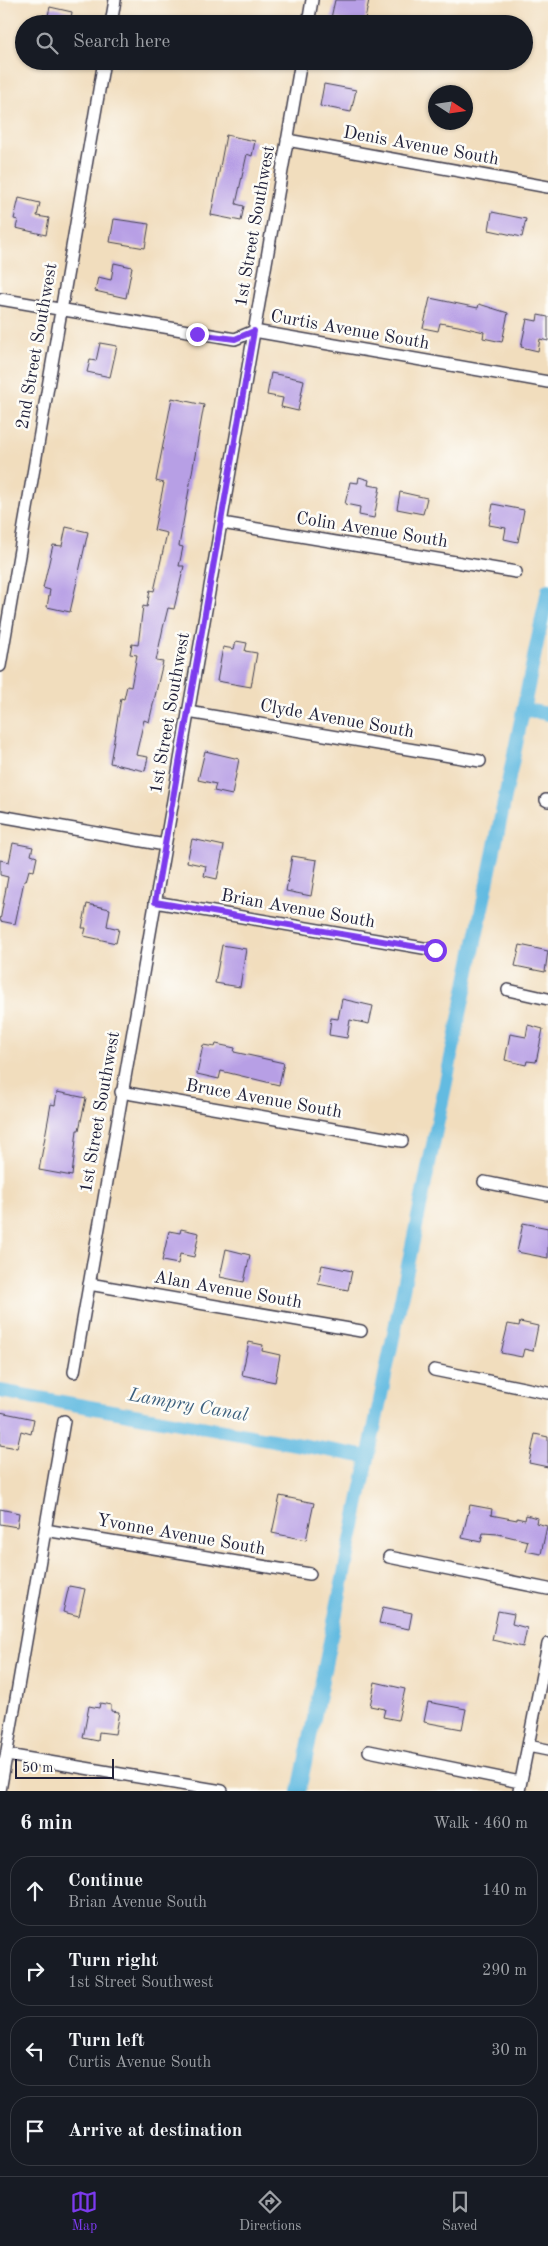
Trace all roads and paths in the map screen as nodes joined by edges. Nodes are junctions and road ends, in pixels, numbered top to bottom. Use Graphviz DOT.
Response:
graph roads {
  1 [pos="115,0"];
  2 [pos="312,0"];
  3 [pos="112,15"];
  4 [pos="310,15"];
  5 [pos="102,70"];
  6 [pos="299,70"];
  7 [pos="287,140"];
  8 [pos="548,187"];
  9 [pos="0,299"];
  10 [pos="62,309"];
  11 [pos="254,331"];
  12 [pos="548,382"];
  13 [pos="222,523"];
  14 [pos="516,572"];
  15 [pos="0,666"];
  16 [pos="188,712"];
  17 [pos="480,761"];
  18 [pos="0,816"];
  19 [pos="165,845"];
  20 [pos="155,902"];
  21 [pos="435,950"];
  22 [pos="508,990"];
  23 [pos="548,999"];
  24 [pos="121,1092"];
  25 [pos="402,1141"];
  26 [pos="484,1182"];
  27 [pos="548,1196"];
  28 [pos="88,1284"];
  29 [pos="361,1331"];
  30 [pos="434,1370"];
  31 [pos="74,1372"];
  32 [pos="548,1393"];
  33 [pos="64,1421"];
  34 [pos="45,1530"];
  35 [pos="389,1557"];
  36 [pos="310,1574"];
  37 [pos="548,1590"];
  38 [pos="548,1644"];
  39 [pos="528,1746"];
  40 [pos="548,1750"];
  41 [pos="369,1751"];
  42 [pos="7,1755"];
  43 [pos="520,1786"];
  44 [pos="0,1791"];
  45 [pos="222,1791"];
  1 -- 3 [label="street"];
  2 -- 4 [label="street"];
  5 -- 10 [label="street, 2nd Street Southwest"];
  6 -- 7 [label="street, 1st Street Southwest"];
  7 -- 8 [label="street, Denis Avenue South"];
  7 -- 11 [label="street, 1st Street Southwest"];
  9 -- 10 [label="street, Curtis Avenue South"];
  10 -- 11 [label="street, Curtis Avenue South"];
  10 -- 15 [label="street, 2nd Street Southwest"];
  11 -- 12 [label="street, Curtis Avenue South"];
  11 -- 13 [label="street, 1st Street Southwest"];
  13 -- 14 [label="street, Colin Avenue South"];
  13 -- 16 [label="street, 1st Street Southwest"];
  16 -- 17 [label="street, Clyde Avenue South"];
  16 -- 19 [label="street, 1st Street Southwest"];
  18 -- 19 [label="street"];
  19 -- 20 [label="street, 1st Street Southwest"];
  20 -- 21 [label="street, Brian Avenue South"];
  20 -- 24 [label="street, 1st Street Southwest"];
  22 -- 23 [label="street"];
  24 -- 25 [label="street, Bruce Avenue South"];
  24 -- 28 [label="street, 1st Street Southwest"];
  26 -- 27 [label="street"];
  28 -- 29 [label="street, Alan Avenue South"];
  28 -- 31 [label="street, 1st Street Southwest"];
  30 -- 32 [label="street"];
  33 -- 34 [label="street"];
  34 -- 36 [label="street, Yvonne Avenue South"];
  34 -- 42 [label="street"];
  35 -- 37 [label="street"];
  38 -- 39 [label="street"];
  39 -- 40 [label="street"];
  39 -- 43 [label="street"];
  41 -- 43 [label="street"];
  42 -- 44 [label="street"];
  42 -- 45 [label="street"];
}
